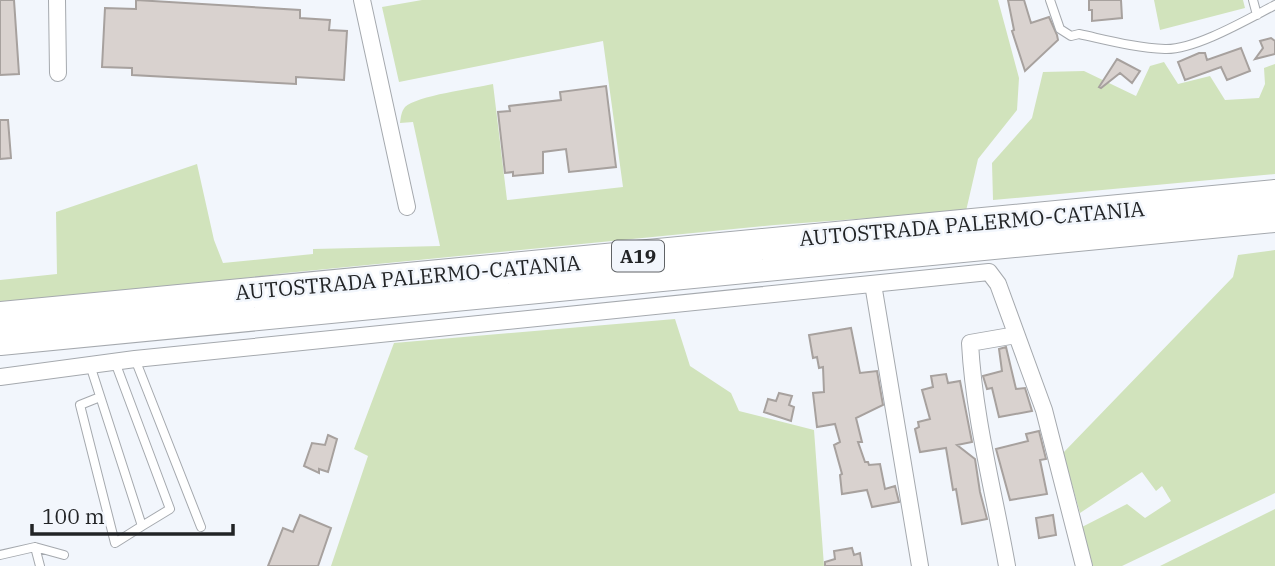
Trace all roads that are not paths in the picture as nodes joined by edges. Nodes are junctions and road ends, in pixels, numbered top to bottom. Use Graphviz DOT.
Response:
graph roads {
  1 [pos="57,0"];
  2 [pos="362,0"];
  3 [pos="1050,0"];
  4 [pos="1253,0"];
  5 [pos="1275,5"];
  6 [pos="1257,15"];
  7 [pos="58,73"];
  8 [pos="1275,195"];
  9 [pos="407,206"];
  10 [pos="1275,217"];
  11 [pos="873,284"];
  12 [pos="0,317"];
  13 [pos="1016,334"];
  14 [pos="0,340"];
  15 [pos="135,359"];
  16 [pos="116,362"];
  17 [pos="90,365"];
  18 [pos="0,377"];
  19 [pos="100,397"];
  20 [pos="142,526"];
  21 [pos="201,527"];
  22 [pos="35,547"];
  23 [pos="0,555"];
  24 [pos="64,555"];
  25 [pos="40,566"];
  26 [pos="920,566"];
  27 [pos="1006,566"];
  28 [pos="1084,566"];
  1 -- 7 [label="street"];
  2 -- 9 [label="street"];
  3 -- 6 [label="lane"];
  4 -- 6 [label="lane"];
  5 -- 6 [label="lane"];
  8 -- 12 [label="highway, AUTOSTRADA PALERMO-CATANIA / A19"];
  10 -- 14 [label="highway, AUTOSTRADA PALERMO-CATANIA / A19"];
  11 -- 13 [label="street"];
  11 -- 15 [label="street"];
  11 -- 26 [label="street"];
  13 -- 27 [label="street"];
  13 -- 28 [label="street"];
  15 -- 16 [label="street"];
  15 -- 21 [label="lane"];
  16 -- 17 [label="street"];
  16 -- 20 [label="lane"];
  17 -- 18 [label="street"];
  17 -- 19 [label="lane"];
  19 -- 20 [label="lane"];
  19 -- 20 [label="lane"];
  22 -- 23 [label="lane"];
  22 -- 24 [label="lane"];
  22 -- 25 [label="lane"];
}
